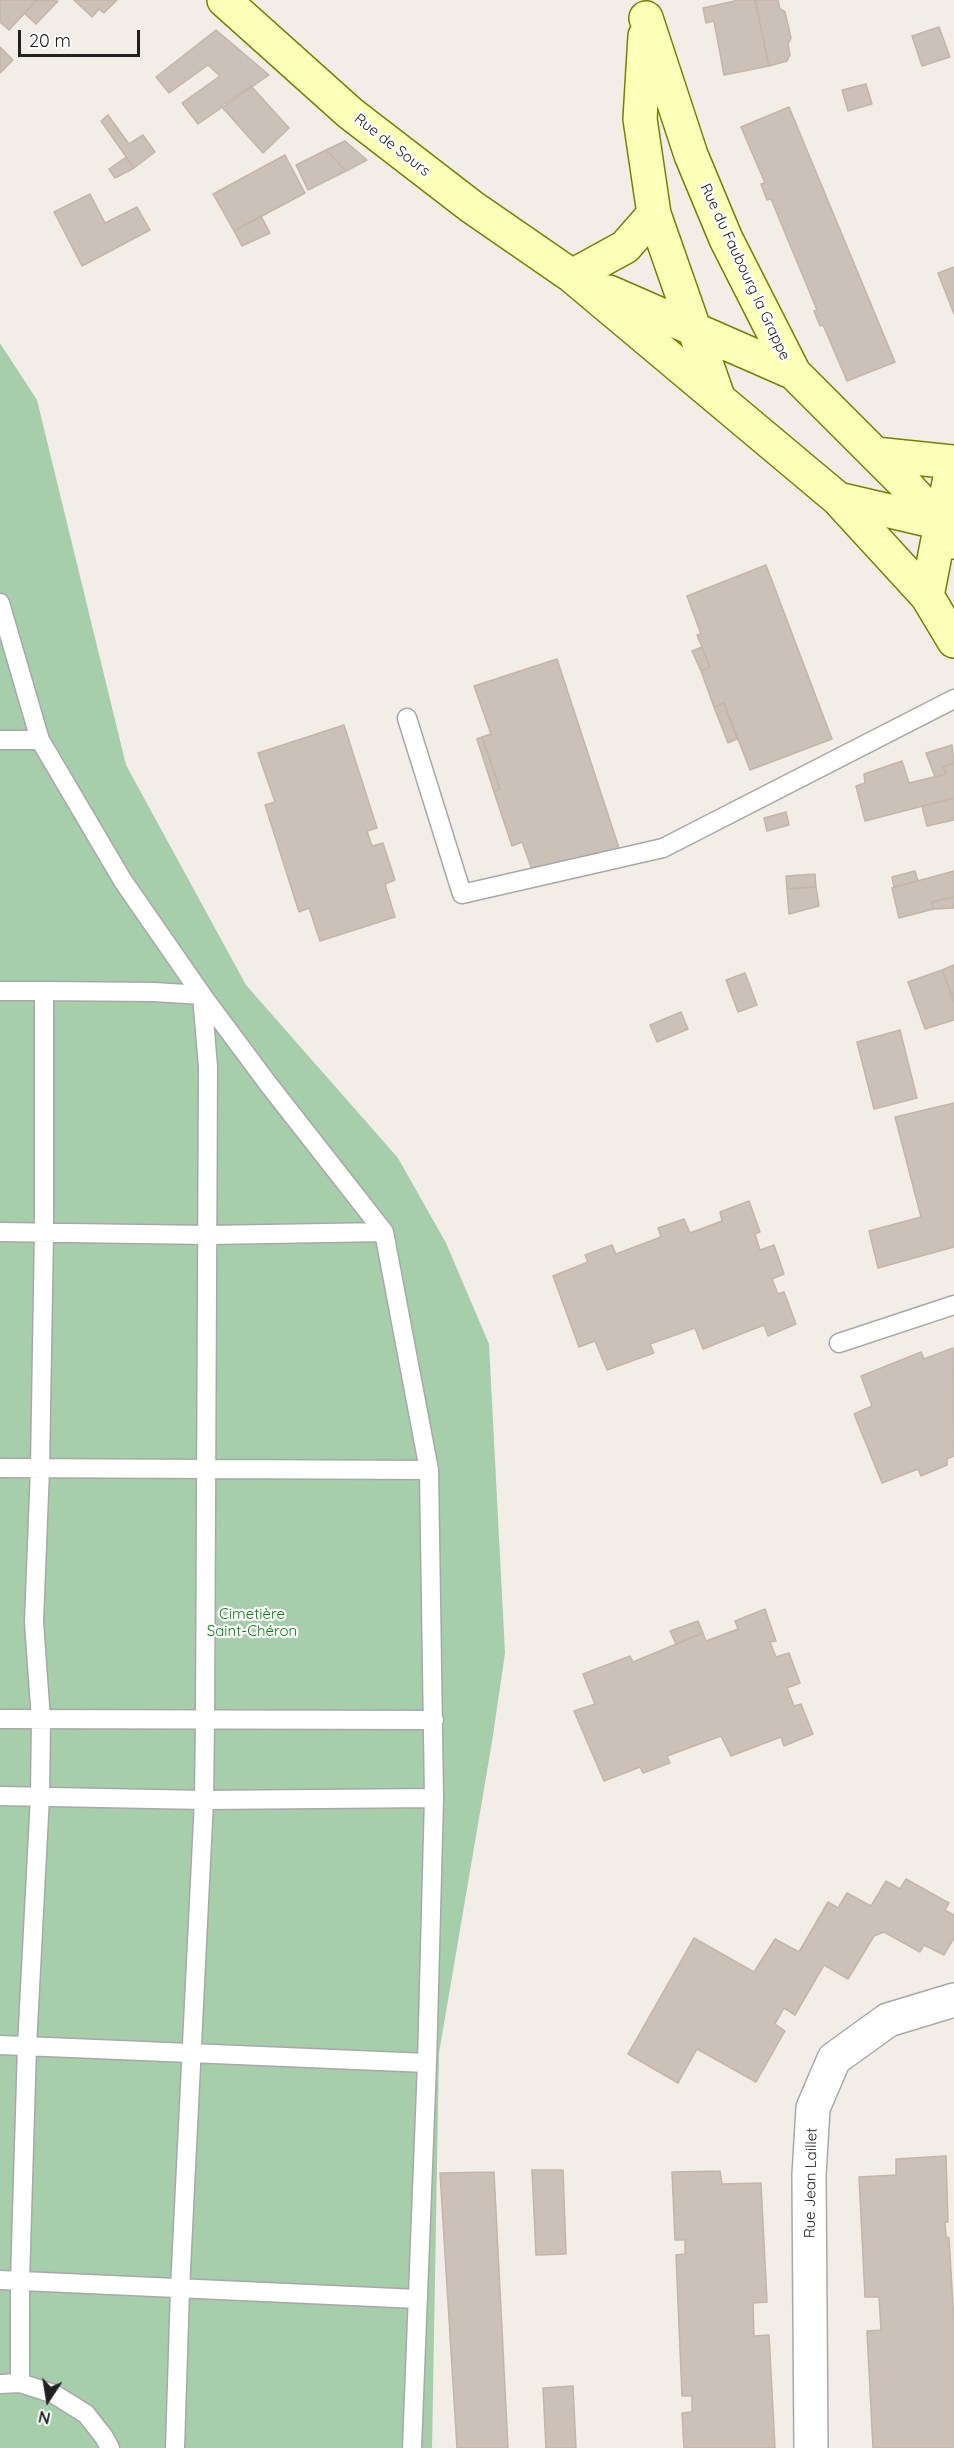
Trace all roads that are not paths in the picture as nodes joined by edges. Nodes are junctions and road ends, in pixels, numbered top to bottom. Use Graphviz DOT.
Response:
graph roads {
  1 [pos="224,0"];
  2 [pos="646,9"];
  3 [pos="654,214"];
  4 [pos="572,276"];
  5 [pos="694,329"];
  6 [pos="794,373"];
  7 [pos="718,398"];
  8 [pos="875,454"];
  9 [pos="953,462"];
  10 [pos="838,499"];
  11 [pos="950,527"];
  12 [pos="927,596"];
  13 [pos="0,603"];
  14 [pos="954,641"];
  15 [pos="954,699"];
  16 [pos="407,718"];
  17 [pos="0,740"];
  18 [pos="40,740"];
  19 [pos="0,991"];
  20 [pos="44,991"];
  21 [pos="202,995"];
  22 [pos="0,1232"];
  23 [pos="44,1232"];
  24 [pos="384,1232"];
  25 [pos="209,1235"];
  26 [pos="954,1305"];
  27 [pos="839,1343"];
  28 [pos="0,1468"];
  29 [pos="40,1468"];
  30 [pos="206,1469"];
  31 [pos="429,1470"];
  32 [pos="0,1719"];
  33 [pos="41,1720"];
  34 [pos="434,1720"];
  35 [pos="205,1721"];
  36 [pos="0,1796"];
  37 [pos="40,1796"];
  38 [pos="434,1798"];
  39 [pos="204,1800"];
  40 [pos="954,2000"];
  41 [pos="0,2045"];
  42 [pos="27,2046"];
  43 [pos="192,2054"];
  44 [pos="427,2063"];
  45 [pos="0,2280"];
  46 [pos="20,2281"];
  47 [pos="180,2289"];
  48 [pos="418,2299"];
  49 [pos="20,2383"];
  50 [pos="0,2384"];
  51 [pos="110,2448"];
  52 [pos="175,2448"];
  53 [pos="412,2448"];
  54 [pos="811,2448"];
  1 -- 4 [label="main road, Rue de Sours"];
  2 -- 3 [label="main road, Rue du Faubourg la Grappe"];
  2 -- 6 [label="main road, Rue du Faubourg la Grappe"];
  3 -- 4 [label="main road"];
  3 -- 5 [label="main road, Rue du Faubourg la Grappe"];
  4 -- 5 [label="main road, Rue de Sours"];
  4 -- 7 [label="main road, Rue de Sours"];
  5 -- 6 [label="main road, Rue de Sours"];
  5 -- 7 [label="main road, Rue du Faubourg la Grappe"];
  6 -- 8 [label="main road, Rue du Faubourg la Grappe"];
  7 -- 10 [label="main road"];
  8 -- 9 [label="main road"];
  8 -- 11 [label="main road, Rue du Faubourg la Grappe"];
  9 -- 11 [label="main road"];
  10 -- 11 [label="main road"];
  10 -- 12 [label="main road"];
  11 -- 12 [label="main road"];
  12 -- 14 [label="main road"];
  13 -- 18 [label="lane"];
  15 -- 16 [label="lane"];
  17 -- 18 [label="lane"];
  18 -- 21 [label="lane"];
  19 -- 20 [label="lane"];
  20 -- 21 [label="lane"];
  20 -- 23 [label="lane"];
  21 -- 24 [label="lane"];
  21 -- 25 [label="lane"];
  22 -- 23 [label="lane"];
  23 -- 25 [label="lane"];
  23 -- 29 [label="lane"];
  24 -- 25 [label="lane"];
  24 -- 31 [label="lane"];
  25 -- 30 [label="lane"];
  26 -- 27 [label="lane"];
  28 -- 29 [label="lane"];
  29 -- 30 [label="lane"];
  29 -- 33 [label="lane"];
  30 -- 31 [label="lane"];
  30 -- 35 [label="lane"];
  31 -- 34 [label="lane"];
  32 -- 33 [label="lane"];
  33 -- 35 [label="lane"];
  33 -- 37 [label="lane"];
  34 -- 35 [label="lane"];
  34 -- 38 [label="lane"];
  35 -- 39 [label="lane"];
  36 -- 37 [label="lane"];
  37 -- 39 [label="lane"];
  37 -- 42 [label="lane"];
  38 -- 39 [label="lane"];
  38 -- 44 [label="lane"];
  39 -- 43 [label="lane"];
  40 -- 54 [label="street, Rue Jean Laillet"];
  41 -- 42 [label="lane"];
  42 -- 43 [label="lane"];
  42 -- 46 [label="lane"];
  43 -- 44 [label="lane"];
  43 -- 47 [label="lane"];
  44 -- 48 [label="lane"];
  45 -- 46 [label="lane"];
  46 -- 47 [label="lane"];
  46 -- 49 [label="lane"];
  47 -- 48 [label="lane"];
  47 -- 52 [label="lane"];
  48 -- 53 [label="lane"];
  49 -- 50 [label="lane"];
  49 -- 51 [label="lane"];
}
